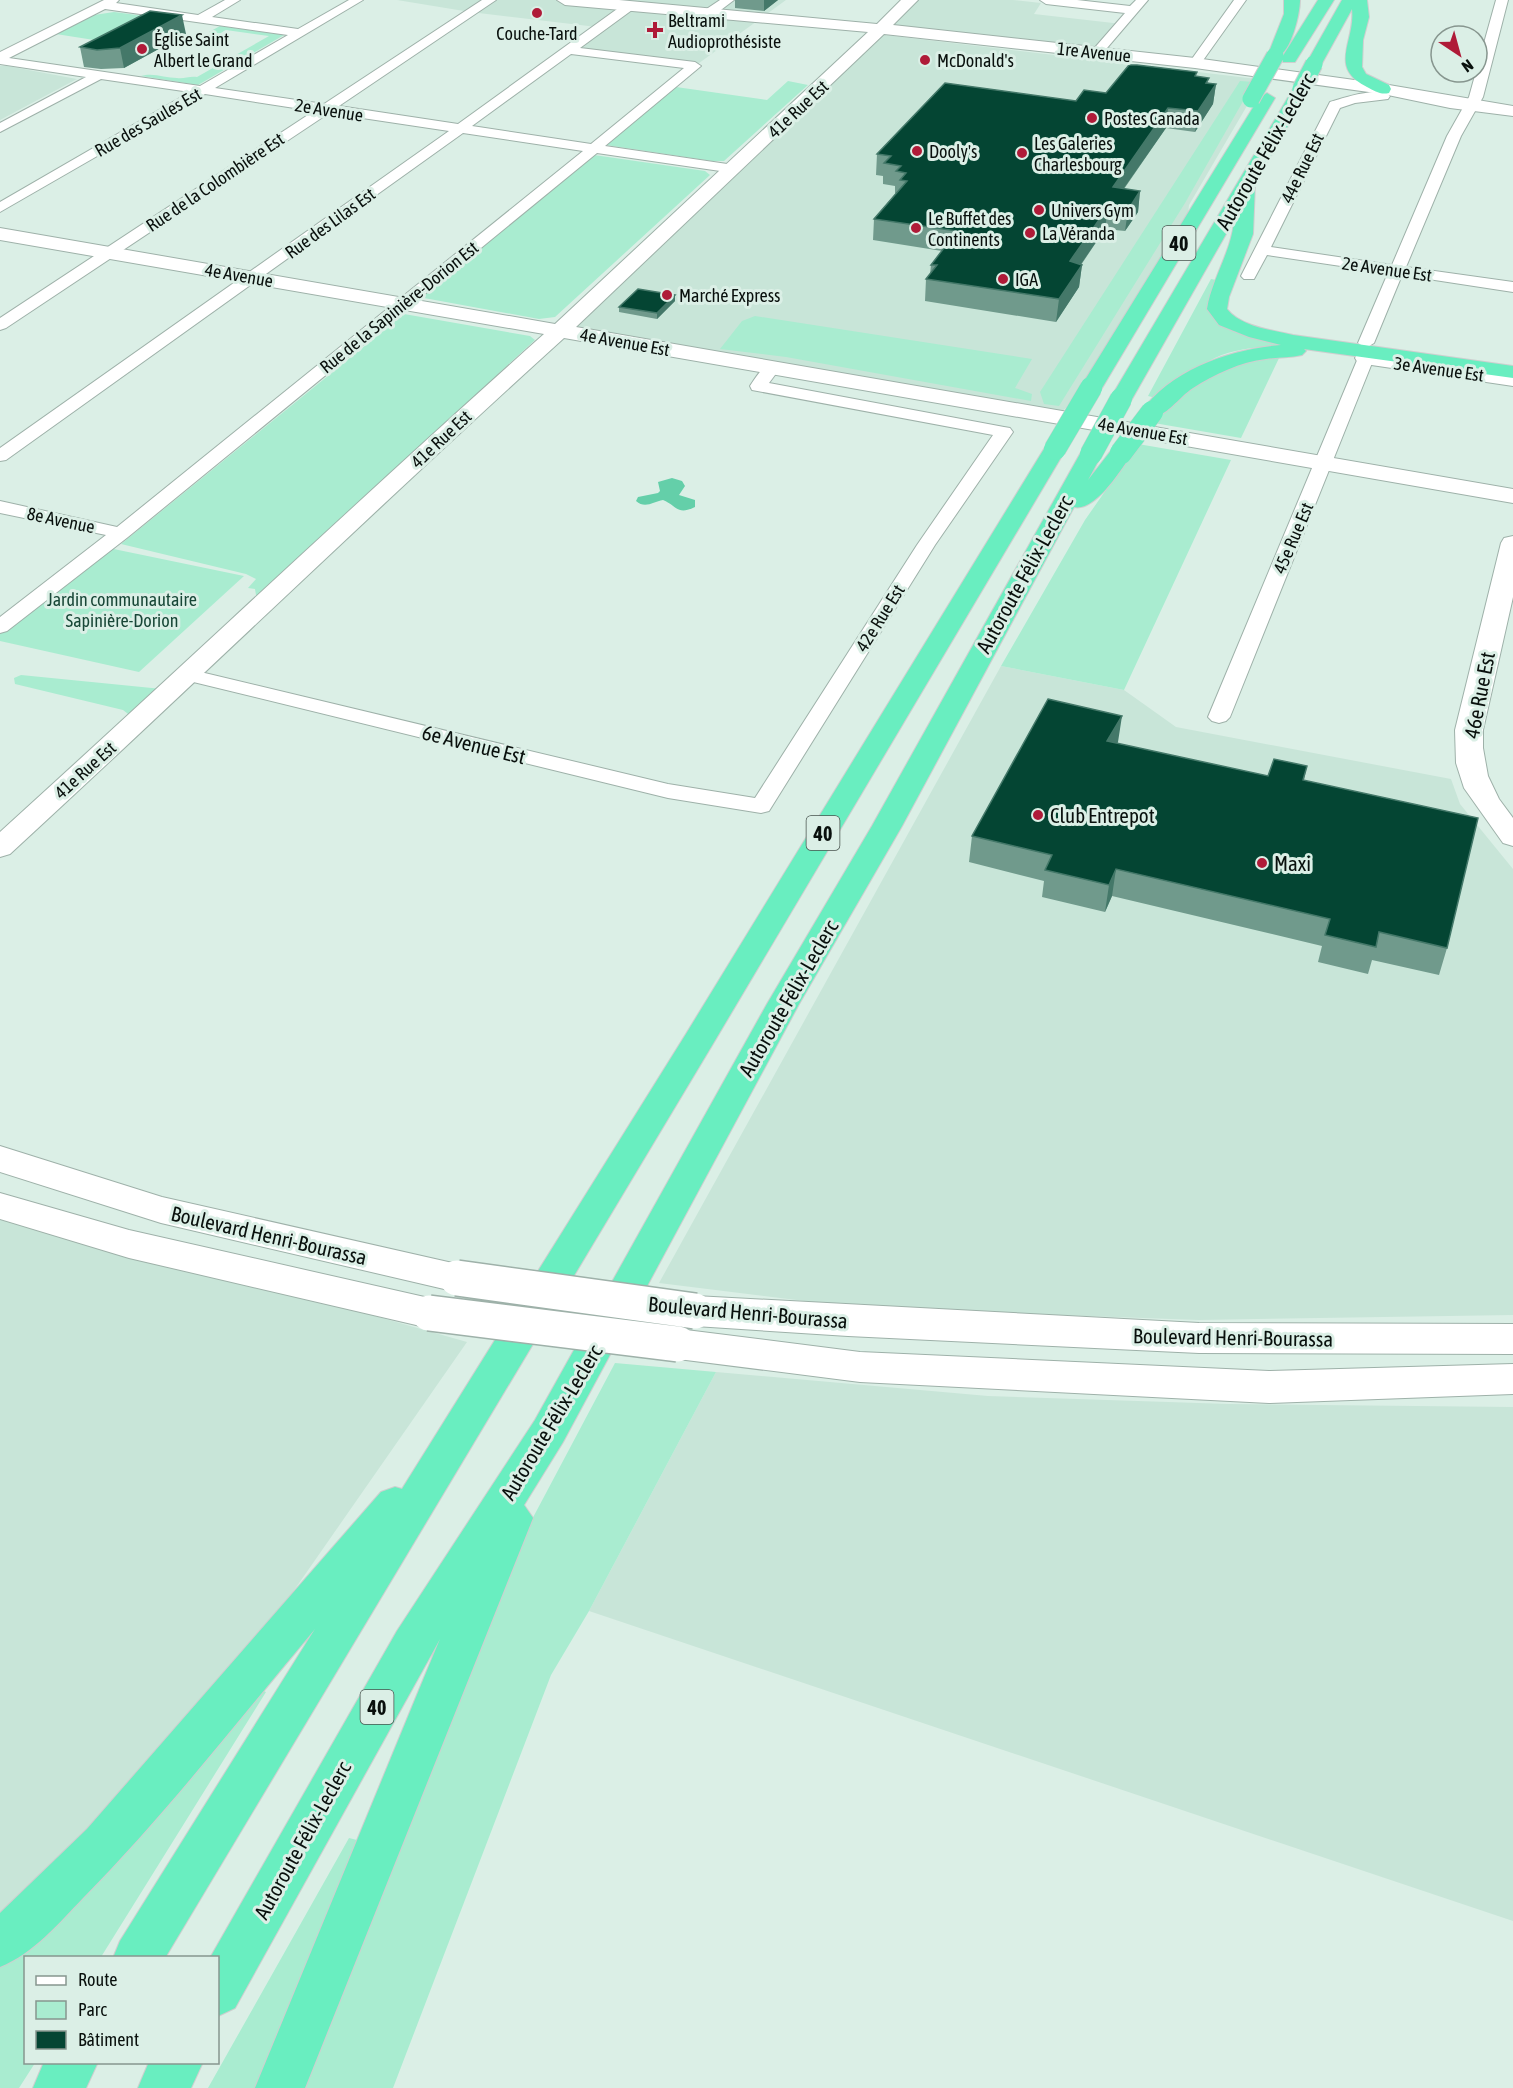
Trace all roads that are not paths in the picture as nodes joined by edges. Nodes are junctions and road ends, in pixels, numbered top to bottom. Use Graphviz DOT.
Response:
graph roads {
  1 [pos="234,0"];
  2 [pos="357,0"];
  3 [pos="490,0"];
  4 [pos="565,0"];
  5 [pos="728,0"];
  6 [pos="910,0"];
  7 [pos="1046,0"];
  8 [pos="1142,0"];
  9 [pos="1240,0"];
  10 [pos="1292,0"];
  11 [pos="1326,0"];
  12 [pos="1350,0"];
  13 [pos="1359,0"];
  14 [pos="109,2"];
  15 [pos="1505,2"];
  16 [pos="619,4"];
  17 [pos="1133,10"];
  18 [pos="712,13"];
  19 [pos="201,18"];
  20 [pos="878,31"];
  21 [pos="300,33"];
  22 [pos="566,50"];
  23 [pos="1097,52"];
  24 [pos="1282,57"];
  25 [pos="0,58"];
  26 [pos="1195,63"];
  27 [pos="98,75"];
  28 [pos="202,90"];
  29 [pos="1383,92"];
  30 [pos="1471,105"];
  31 [pos="325,109"];
  32 [pos="1513,111"];
  33 [pos="0,128"];
  34 [pos="459,129"];
  35 [pos="593,148"];
  36 [pos="734,169"];
  37 [pos="1246,185"];
  38 [pos="0,208"];
  39 [pos="0,234"];
  40 [pos="1262,250"];
  41 [pos="109,253"];
  42 [pos="1396,270"];
  43 [pos="1249,276"];
  44 [pos="252,278"];
  45 [pos="1513,287"];
  46 [pos="403,304"];
  47 [pos="478,317"];
  48 [pos="0,325"];
  49 [pos="559,331"];
  50 [pos="1366,351"];
  51 [pos="773,367"];
  52 [pos="1513,372"];
  53 [pos="1513,379"];
  54 [pos="0,456"];
  55 [pos="1324,463"];
  56 [pos="1513,495"];
  57 [pos="0,507"];
  58 [pos="1048,531"];
  59 [pos="121,533"];
  60 [pos="1513,543"];
  61 [pos="0,627"];
  62 [pos="188,675"];
  63 [pos="1219,717"];
  64 [pos="761,806"];
  65 [pos="1513,837"];
  66 [pos="0,848"];
  67 [pos="0,1159"];
  68 [pos="0,1206"];
  69 [pos="1513,1339"];
  70 [pos="1513,1379"];
  71 [pos="460,1427"];
  72 [pos="549,1431"];
  73 [pos="0,1943"];
  74 [pos="138,1956"];
  75 [pos="219,1989"];
  76 [pos="72,2064"];
  77 [pos="177,2064"];
  78 [pos="58,2088"];
  79 [pos="163,2088"];
  80 [pos="280,2088"];
  1 -- 19 [label="street"];
  2 -- 21 [label="street, Rue des Saules Est"];
  3 -- 31 [label="street, Rue de la Colombière Est"];
  4 -- 16 [label="street, 1re Avenue"];
  5 -- 18 [label="street"];
  6 -- 20 [label="street, 41e Rue Est"];
  7 -- 17 [label="street"];
  8 -- 17 [label="street"];
  9 -- 26 [label="street"];
  10 -- 24 [label="highway"];
  11 -- 24 [label="highway, Autoroute Félix-Leclerc / 40"];
  12 -- 37 [label="highway, Autoroute Félix-Leclerc / 40, bridge"];
  13 -- 29 [label="highway"];
  14 -- 19 [label="street"];
  14 -- 25 [label="street"];
  15 -- 30 [label="street, 45e Rue Est"];
  16 -- 18 [label="street, 1re Avenue"];
  16 -- 22 [label="street, Rue des Lilas Est"];
  17 -- 23 [label="street"];
  18 -- 20 [label="street, 1re Avenue"];
  19 -- 21 [label="street"];
  20 -- 23 [label="street, 1re Avenue"];
  20 -- 29 [label="street, 1re Avenue"];
  20 -- 36 [label="street, 41e Rue Est"];
  21 -- 28 [label="street, Rue des Saules Est"];
  22 -- 34 [label="street, Rue des Lilas Est"];
  22 -- 35 [label="street, Rue de la Sapinière-Dorion Est"];
  23 -- 26 [label="street, 1re Avenue"];
  24 -- 71 [label="highway, Autoroute Félix-Leclerc / 40, bridge"];
  25 -- 27 [label="street, 2e Avenue"];
  26 -- 29 [label="street, 1re Avenue"];
  27 -- 28 [label="street, 2e Avenue"];
  27 -- 33 [label="street"];
  28 -- 31 [label="street, 2e Avenue"];
  28 -- 38 [label="street, Rue des Saules Est"];
  29 -- 30 [label="street, 1re Avenue"];
  29 -- 40 [label="street, 44e Rue Est"];
  30 -- 32 [label="street, 1re Avenue"];
  30 -- 42 [label="street, 45e Rue Est"];
  31 -- 34 [label="street, 2e Avenue"];
  31 -- 41 [label="street, Rue de la Colombière Est"];
  34 -- 35 [label="street, 2e Avenue"];
  34 -- 44 [label="street, Rue des Lilas Est"];
  35 -- 36 [label="street, 2e Avenue"];
  35 -- 46 [label="street, Rue de la Sapinière-Dorion Est"];
  36 -- 49 [label="street, 41e Rue Est"];
  37 -- 52 [label="highway"];
  37 -- 58 [label="highway, Autoroute Félix-Leclerc / 40, bridge"];
  39 -- 41 [label="street, 4e Avenue"];
  40 -- 42 [label="street, 2e Avenue Est"];
  40 -- 43 [label="street, 44e Rue Est"];
  41 -- 44 [label="street, 4e Avenue"];
  41 -- 48 [label="street, Rue de la Colombière Est"];
  42 -- 45 [label="street, 2e Avenue Est"];
  42 -- 50 [label="street, 45e Rue Est"];
  44 -- 46 [label="street, 4e Avenue"];
  44 -- 54 [label="street, Rue des Lilas Est"];
  46 -- 47 [label="street, 4e Avenue"];
  46 -- 59 [label="street, Rue de la Sapinière-Dorion Est"];
  47 -- 49 [label="street, 4e Avenue Est"];
  49 -- 51 [label="street, 4e Avenue Est"];
  49 -- 62 [label="street, 41e Rue Est"];
  50 -- 53 [label="street, 3e Avenue Est"];
  50 -- 55 [label="street, 45e Rue Est"];
  50 -- 58 [label="highway, bridge"];
  51 -- 55 [label="street, 4e Avenue Est"];
  51 -- 64 [label="street, 42e Rue Est"];
  55 -- 56 [label="street, 4e Avenue Est"];
  55 -- 63 [label="street, 45e Rue Est"];
  57 -- 59 [label="street, 8e Avenue"];
  58 -- 72 [label="highway, Autoroute Félix-Leclerc / 40"];
  59 -- 61 [label="street, Rue de la Sapinière-Dorion Est"];
  60 -- 65 [label="street, 46e Rue Est"];
  62 -- 64 [label="street, 6e Avenue Est"];
  62 -- 66 [label="street, 41e Rue Est"];
  67 -- 69 [label="street, Boulevard Henri-Bourassa, bridge"];
  68 -- 70 [label="street, Boulevard Henri-Bourassa, bridge"];
  71 -- 73 [label="highway"];
  71 -- 74 [label="highway, Autoroute Félix-Leclerc / 40"];
  72 -- 75 [label="highway, Autoroute Félix-Leclerc / 40"];
  72 -- 80 [label="highway"];
  76 -- 78 [label="highway"];
  77 -- 79 [label="highway"];
}
